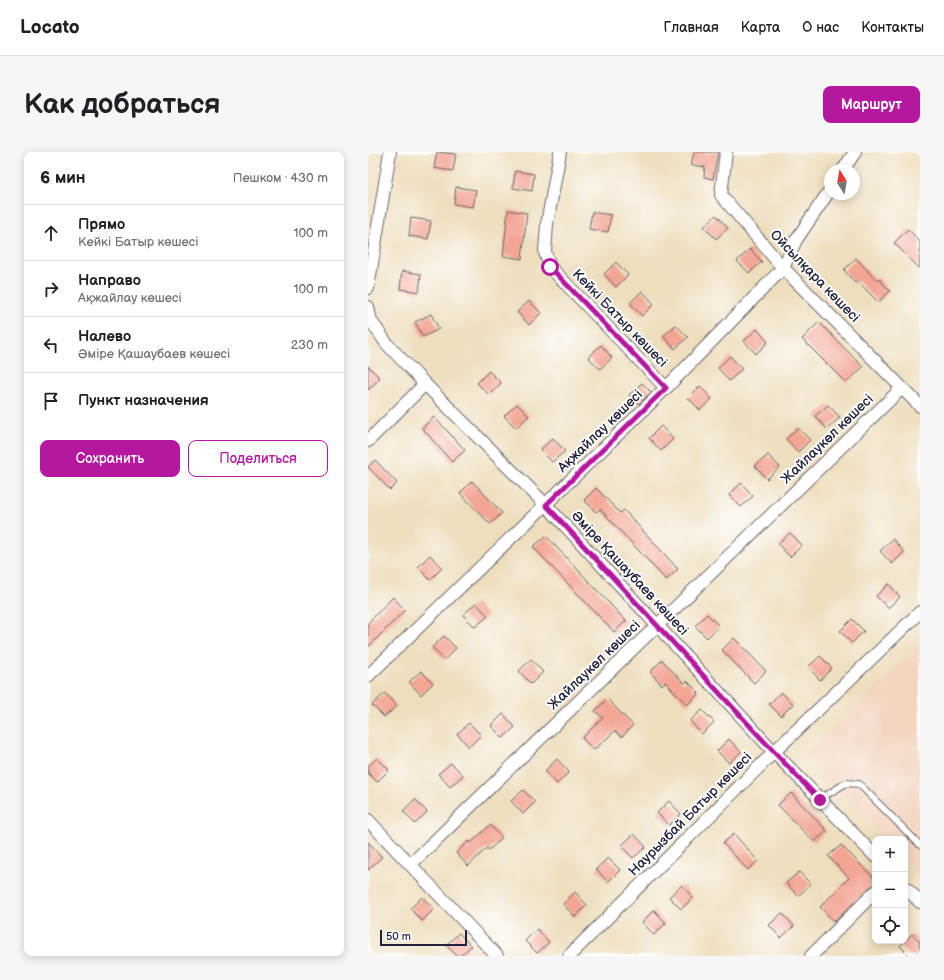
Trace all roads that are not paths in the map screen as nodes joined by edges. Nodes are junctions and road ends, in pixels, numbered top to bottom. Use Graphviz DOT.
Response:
graph roads {
  1 [pos="390,152"];
  2 [pos="560,152"];
  3 [pos="726,152"];
  4 [pos="855,152"];
  5 [pos="847,164"];
  6 [pos="824,199"];
  7 [pos="783,268"];
  8 [pos="368,288"];
  9 [pos="368,307"];
  10 [pos="425,384"];
  11 [pos="666,388"];
  12 [pos="902,388"];
  13 [pos="920,406"];
  14 [pos="368,441"];
  15 [pos="546,505"];
  16 [pos="920,612"];
  17 [pos="657,624"];
  18 [pos="368,676"];
  19 [pos="774,752"];
  20 [pos="820,800"];
  21 [pos="368,820"];
  22 [pos="920,845"];
  23 [pos="872,853"];
  24 [pos="411,864"];
  25 [pos="908,890"];
  26 [pos="872,895"];
  27 [pos="920,902"];
  28 [pos="497,956"];
  29 [pos="569,956"];
  30 [pos="810,956"];
  1 -- 8 [label="street"];
  2 -- 11 [label="street, Кейкі Батыр көшесі"];
  3 -- 7 [label="street, Ойсылқара көшесі"];
  4 -- 5 [label="street"];
  6 -- 7 [label="street, Ақжайлау көшесі"];
  7 -- 11 [label="street, Ақжайлау көшесі"];
  7 -- 12 [label="street, Ойсылқара көшесі"];
  9 -- 10 [label="street, Әміре Қашаубаев көшесі"];
  10 -- 14 [label="street"];
  10 -- 15 [label="street, Әміре Қашаубаев көшесі"];
  11 -- 15 [label="street, Ақжайлау көшесі"];
  12 -- 13 [label="street, Ойсылқара көшесі"];
  12 -- 17 [label="street, Жайлаукөл көшесі"];
  15 -- 17 [label="street, Әміре Қашаубаев көшесі"];
  15 -- 18 [label="street, Ақжайлау көшесі"];
  16 -- 19 [label="street, Наурызбай Батыр көшесі"];
  17 -- 19 [label="street, Әміре Қашаубаев көшесі"];
  17 -- 24 [label="street, Жайлаукөл көшесі"];
  19 -- 20 [label="street, Әміре Қашаубаев көшесі"];
  19 -- 29 [label="street, Наурызбай Батыр көшесі"];
  20 -- 22 [label="lane"];
  20 -- 23 [label="street, Әміре Қашаубаев көшесі"];
  21 -- 24 [label="street"];
  24 -- 28 [label="street"];
  25 -- 27 [label="street"];
  26 -- 30 [label="street"];
}
